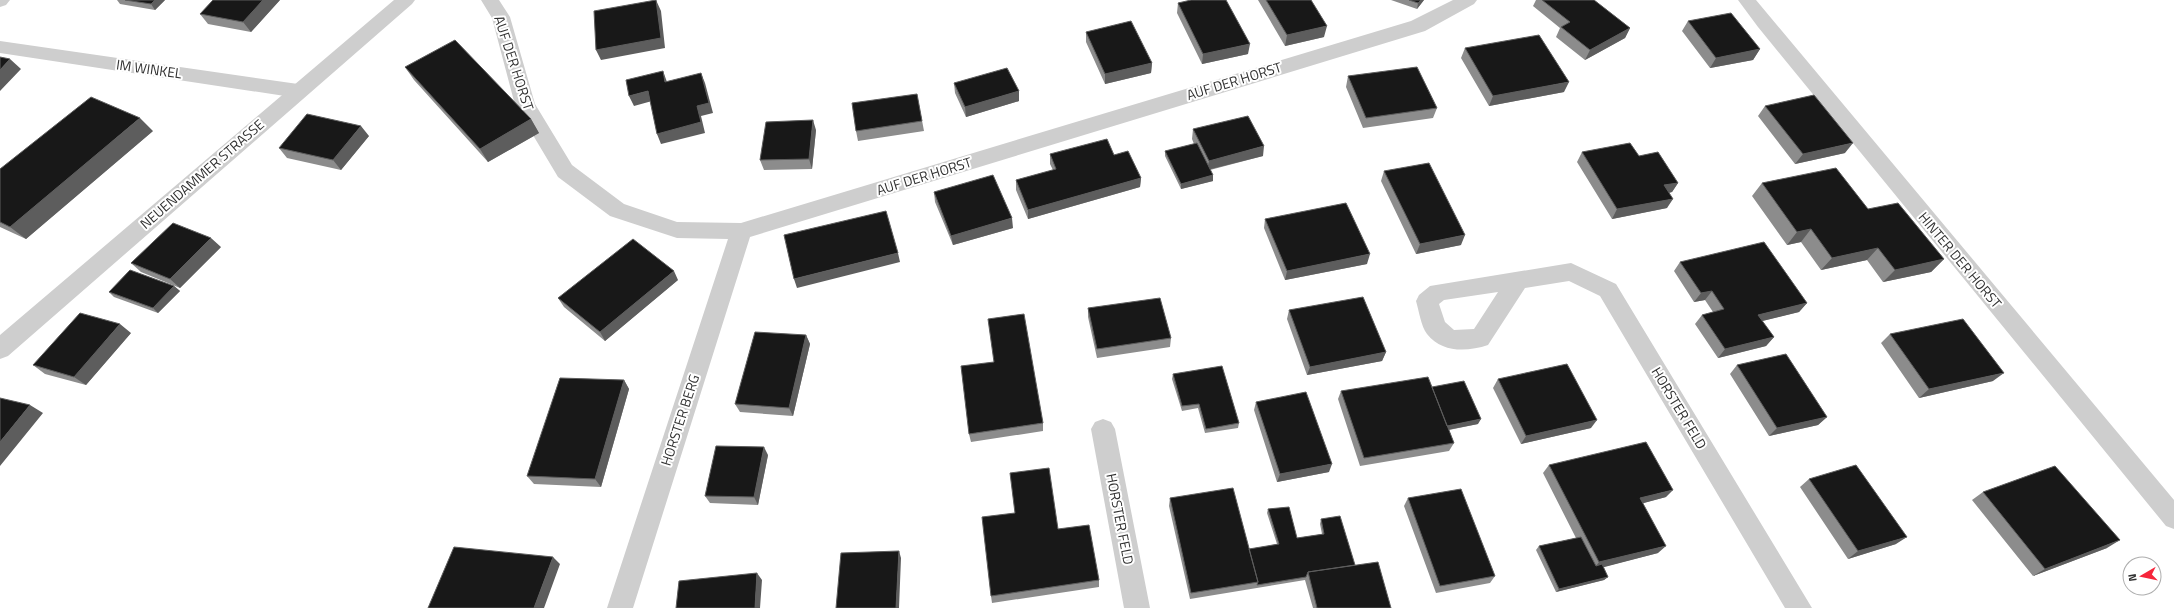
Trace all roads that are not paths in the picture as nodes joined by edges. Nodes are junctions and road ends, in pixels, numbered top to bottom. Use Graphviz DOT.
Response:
graph roads {
  1 [pos="406,0"];
  2 [pos="490,0"];
  3 [pos="1468,0"];
  4 [pos="1747,0"];
  5 [pos="0,47"];
  6 [pos="298,91"];
  7 [pos="741,231"];
  8 [pos="1518,280"];
  9 [pos="0,349"];
  10 [pos="1103,429"];
  11 [pos="2174,518"];
  12 [pos="620,608"];
  13 [pos="1137,608"];
  14 [pos="1799,608"];
  1 -- 6 [label="street, NEUENDAMMER STRASSE"];
  2 -- 7 [label="street, AUF DER HORST"];
  3 -- 7 [label="street, AUF DER HORST"];
  4 -- 11 [label="lane, HINTER DER HORST"];
  5 -- 6 [label="lane, IM WINKEL"];
  6 -- 9 [label="street, NEUENDAMMER STRASSE"];
  7 -- 12 [label="street, HORSTER BERG"];
  8 -- 14 [label="street, HORSTER FELD"];
  10 -- 13 [label="street, HORSTER FELD"];
}
